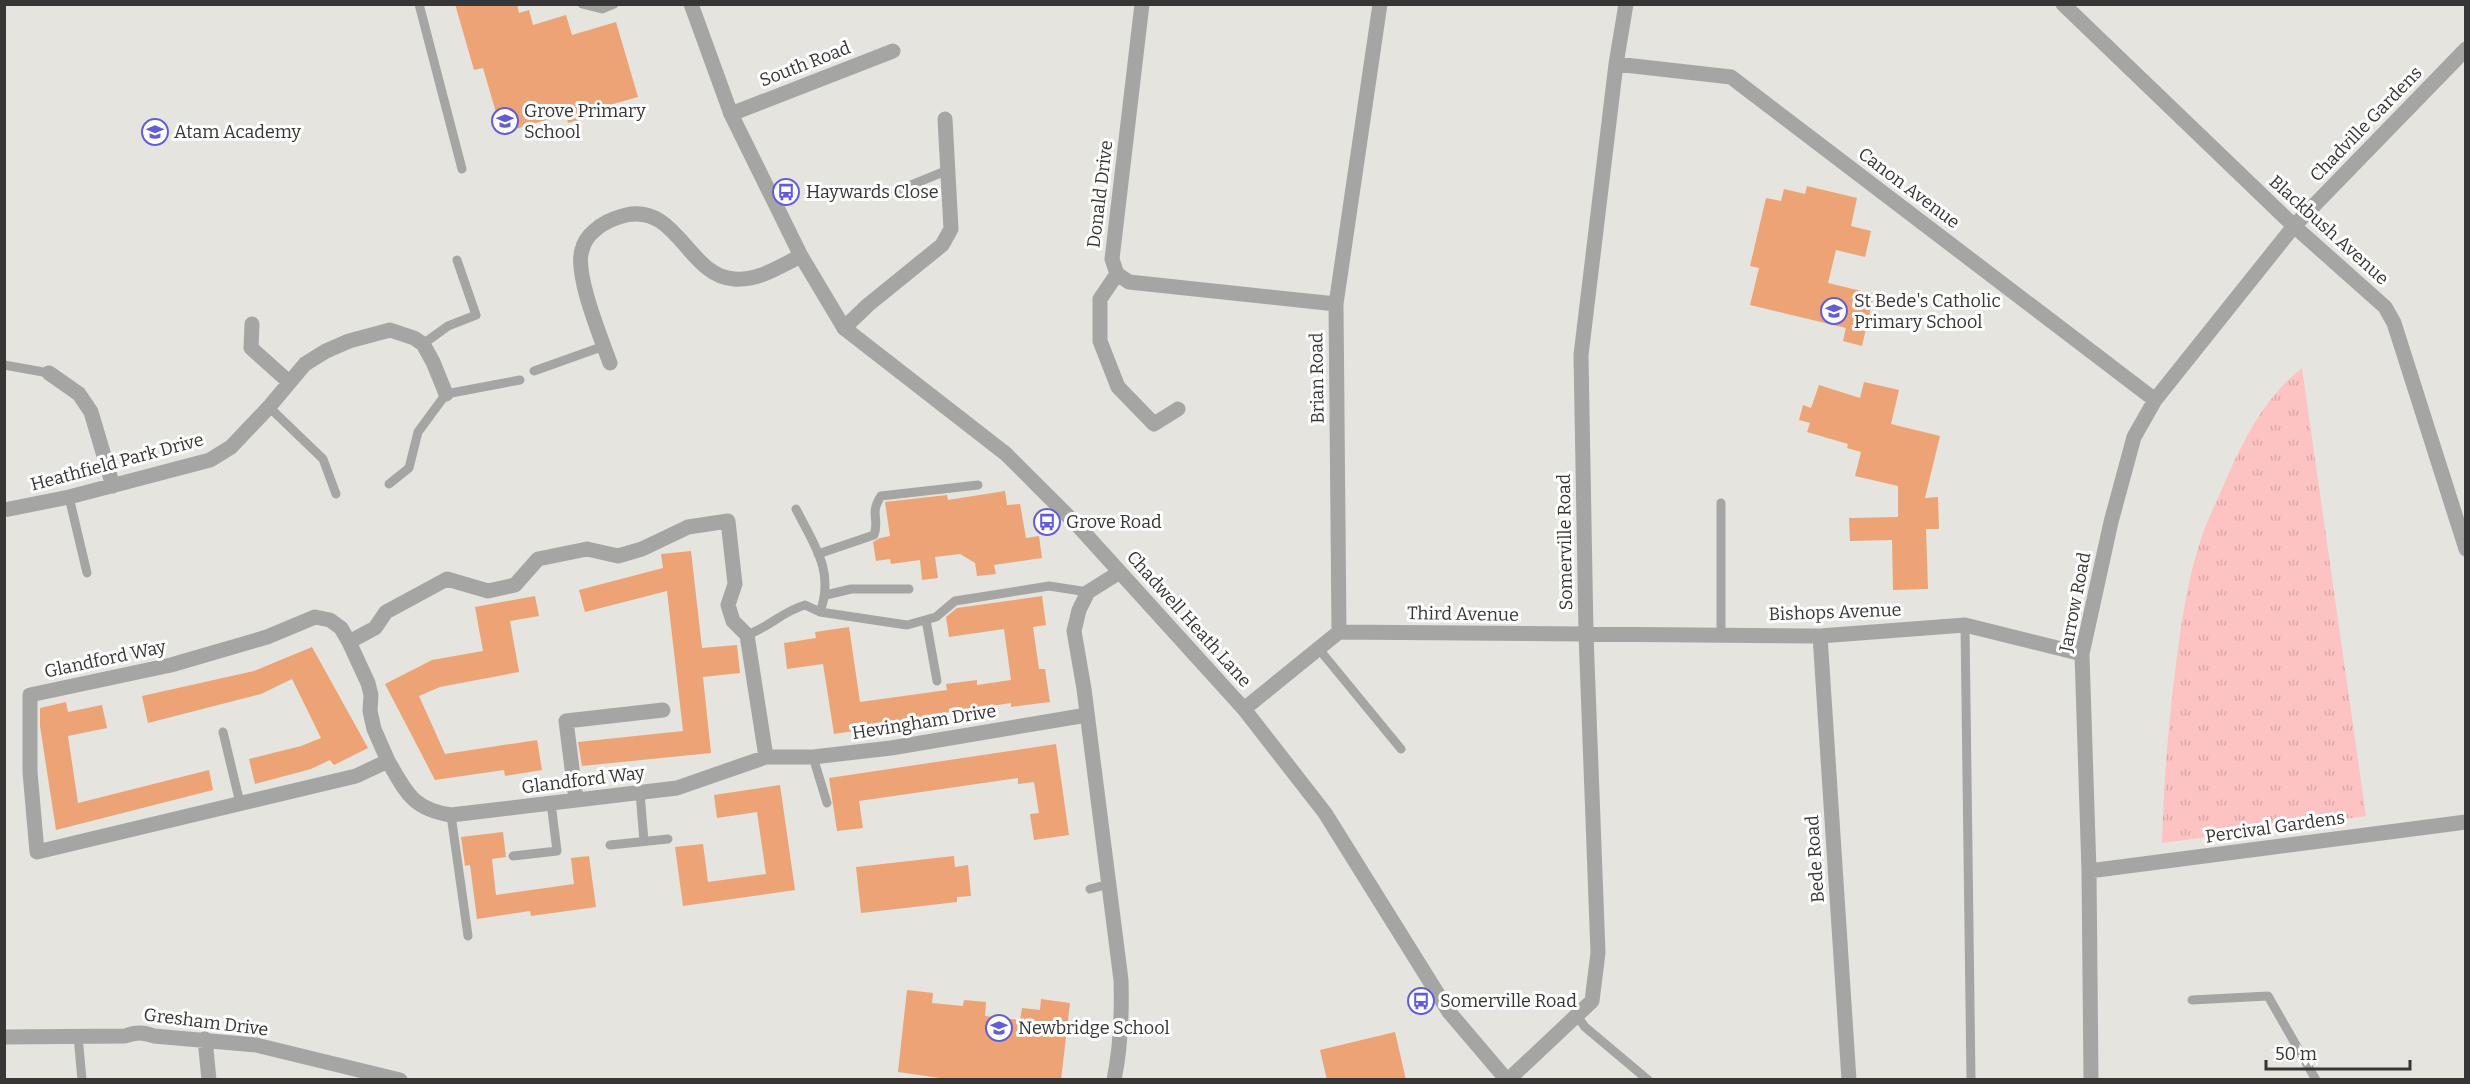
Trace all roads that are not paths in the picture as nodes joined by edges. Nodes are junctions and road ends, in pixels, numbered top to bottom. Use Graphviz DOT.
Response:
graph roads {
  1 [pos="419,4"];
  2 [pos="582,4"];
  3 [pos="614,4"];
  4 [pos="691,4"];
  5 [pos="1142,4"];
  6 [pos="1380,4"];
  7 [pos="1626,4"];
  8 [pos="2063,4"];
  9 [pos="2466,49"];
  10 [pos="893,51"];
  11 [pos="1616,64"];
  12 [pos="731,114"];
  13 [pos="945,118"];
  14 [pos="462,169"];
  15 [pos="948,170"];
  16 [pos="894,192"];
  17 [pos="2294,226"];
  18 [pos="801,256"];
  19 [pos="457,260"];
  20 [pos="1117,274"];
  21 [pos="1336,304"];
  22 [pos="252,324"];
  23 [pos="844,328"];
  24 [pos="423,344"];
  25 [pos="604,346"];
  26 [pos="610,363"];
  27 [pos="4,365"];
  28 [pos="534,371"];
  29 [pos="49,373"];
  30 [pos="520,380"];
  31 [pos="289,382"];
  32 [pos="446,394"];
  33 [pos="2156,400"];
  34 [pos="269,407"];
  35 [pos="1179,409"];
  36 [pos="389,484"];
  37 [pos="978,485"];
  38 [pos="113,486"];
  39 [pos="336,494"];
  40 [pos="69,497"];
  41 [pos="1721,503"];
  42 [pos="796,509"];
  43 [pos="4,510"];
  44 [pos="2466,549"];
  45 [pos="818,554"];
  46 [pos="1120,572"];
  47 [pos="87,573"];
  48 [pos="909,589"];
  49 [pos="1088,592"];
  50 [pos="826,596"];
  51 [pos="820,612"];
  52 [pos="926,620"];
  53 [pos="1965,625"];
  54 [pos="1339,632"];
  55 [pos="1586,634"];
  56 [pos="1721,634"];
  57 [pos="747,635"];
  58 [pos="1820,636"];
  59 [pos="349,642"];
  60 [pos="1318,648"];
  61 [pos="2082,654"];
  62 [pos="937,681"];
  63 [pos="1244,709"];
  64 [pos="663,710"];
  65 [pos="1088,715"];
  66 [pos="223,732"];
  67 [pos="1401,749"];
  68 [pos="766,757"];
  69 [pos="813,758"];
  70 [pos="388,761"];
  71 [pos="640,793"];
  72 [pos="576,800"];
  73 [pos="240,803"];
  74 [pos="551,803"];
  75 [pos="827,803"];
  76 [pos="451,815"];
  77 [pos="2466,822"];
  78 [pos="668,838"];
  79 [pos="644,841"];
  80 [pos="610,845"];
  81 [pos="513,856"];
  82 [pos="2089,871"];
  83 [pos="1109,884"];
  84 [pos="1090,889"];
  85 [pos="468,936"];
  86 [pos="2192,1000"];
  87 [pos="1576,1016"];
  88 [pos="78,1036"];
  89 [pos="4,1037"];
  90 [pos="205,1039"];
  91 [pos="82,1080"];
  92 [pos="209,1080"];
  93 [pos="400,1080"];
  94 [pos="1114,1080"];
  95 [pos="1507,1080"];
  96 [pos="1648,1080"];
  97 [pos="1849,1080"];
  98 [pos="1971,1080"];
  99 [pos="2091,1080"];
  100 [pos="2316,1080"];
  1 -- 14 [label="lane"];
  2 -- 3 [label="lane"];
  4 -- 12 [label="street, Chadwell Heath Lane"];
  5 -- 20 [label="street, Donald Drive"];
  6 -- 21 [label="street, Brian Road"];
  7 -- 11 [label="street, Somerville Road"];
  8 -- 17 [label="street, Blackbush Avenue"];
  9 -- 17 [label="street, Chadville Gardens"];
  10 -- 12 [label="street, South Road"];
  11 -- 33 [label="street, Canon Avenue"];
  11 -- 55 [label="street, Somerville Road"];
  12 -- 18 [label="street, Chadwell Heath Lane"];
  13 -- 15 [label="street"];
  15 -- 16 [label="lane"];
  15 -- 23 [label="street"];
  17 -- 33 [label="street, Jarrow Road"];
  17 -- 44 [label="street, Blackbush Avenue"];
  18 -- 23 [label="street, Chadwell Heath Lane"];
  18 -- 25 [label="street"];
  19 -- 24 [label="lane"];
  20 -- 21 [label="street"];
  20 -- 35 [label="street"];
  21 -- 54 [label="street, Brian Road"];
  22 -- 31 [label="street"];
  23 -- 46 [label="street, Chadwell Heath Lane"];
  24 -- 31 [label="street, Heathfield Park Drive"];
  24 -- 32 [label="street"];
  25 -- 26 [label="street"];
  25 -- 28 [label="lane"];
  27 -- 29 [label="lane"];
  29 -- 38 [label="street"];
  30 -- 32 [label="lane"];
  31 -- 34 [label="street, Heathfield Park Drive"];
  32 -- 36 [label="lane"];
  33 -- 61 [label="street, Jarrow Road"];
  34 -- 38 [label="street, Heathfield Park Drive"];
  34 -- 39 [label="lane"];
  37 -- 45 [label="lane"];
  38 -- 40 [label="street, Heathfield Park Drive"];
  40 -- 43 [label="street, Heathfield Park Drive"];
  40 -- 47 [label="lane"];
  41 -- 56 [label="lane"];
  42 -- 45 [label="lane"];
  45 -- 50 [label="lane"];
  46 -- 49 [label="street"];
  46 -- 63 [label="street, Chadwell Heath Lane"];
  48 -- 50 [label="lane"];
  49 -- 52 [label="lane"];
  49 -- 65 [label="street"];
  50 -- 51 [label="lane"];
  51 -- 52 [label="lane"];
  51 -- 57 [label="lane"];
  52 -- 62 [label="lane"];
  53 -- 58 [label="street, Bishops Avenue"];
  53 -- 61 [label="street, Bishops Avenue"];
  53 -- 98 [label="lane"];
  54 -- 55 [label="street, Third Avenue"];
  54 -- 60 [label="street"];
  55 -- 56 [label="street, Bishops Avenue"];
  55 -- 87 [label="street, Somerville Road"];
  56 -- 58 [label="street, Bishops Avenue"];
  57 -- 59 [label="street"];
  57 -- 68 [label="street"];
  58 -- 97 [label="street, Bede Road"];
  59 -- 70 [label="street, Glandford Way"];
  59 -- 73 [label="street, Glandford Way"];
  60 -- 63 [label="street"];
  60 -- 67 [label="lane"];
  61 -- 82 [label="street, Jarrow Road"];
  63 -- 95 [label="street, Chadwell Heath Lane"];
  64 -- 72 [label="street"];
  65 -- 69 [label="street, Hevingham Drive"];
  65 -- 83 [label="street"];
  66 -- 73 [label="lane"];
  68 -- 69 [label="street, Hevingham Drive"];
  68 -- 71 [label="street, Glandford Way"];
  69 -- 75 [label="lane"];
  70 -- 73 [label="street, Glandford Way"];
  70 -- 76 [label="street, Glandford Way"];
  71 -- 72 [label="street, Glandford Way"];
  71 -- 79 [label="lane"];
  72 -- 74 [label="street, Glandford Way"];
  74 -- 76 [label="street, Glandford Way"];
  74 -- 81 [label="lane"];
  76 -- 85 [label="lane"];
  77 -- 82 [label="street, Percival Gardens"];
  78 -- 79 [label="lane"];
  79 -- 80 [label="lane"];
  82 -- 99 [label="street, Jarrow Road"];
  83 -- 84 [label="lane"];
  83 -- 94 [label="street"];
  86 -- 100 [label="lane"];
  87 -- 95 [label="street, Somerville Road"];
  87 -- 96 [label="lane"];
  88 -- 89 [label="street, Gresham Drive"];
  88 -- 90 [label="street, Gresham Drive"];
  88 -- 91 [label="lane"];
  90 -- 92 [label="street"];
  90 -- 93 [label="street, Gresham Drive"];
}
